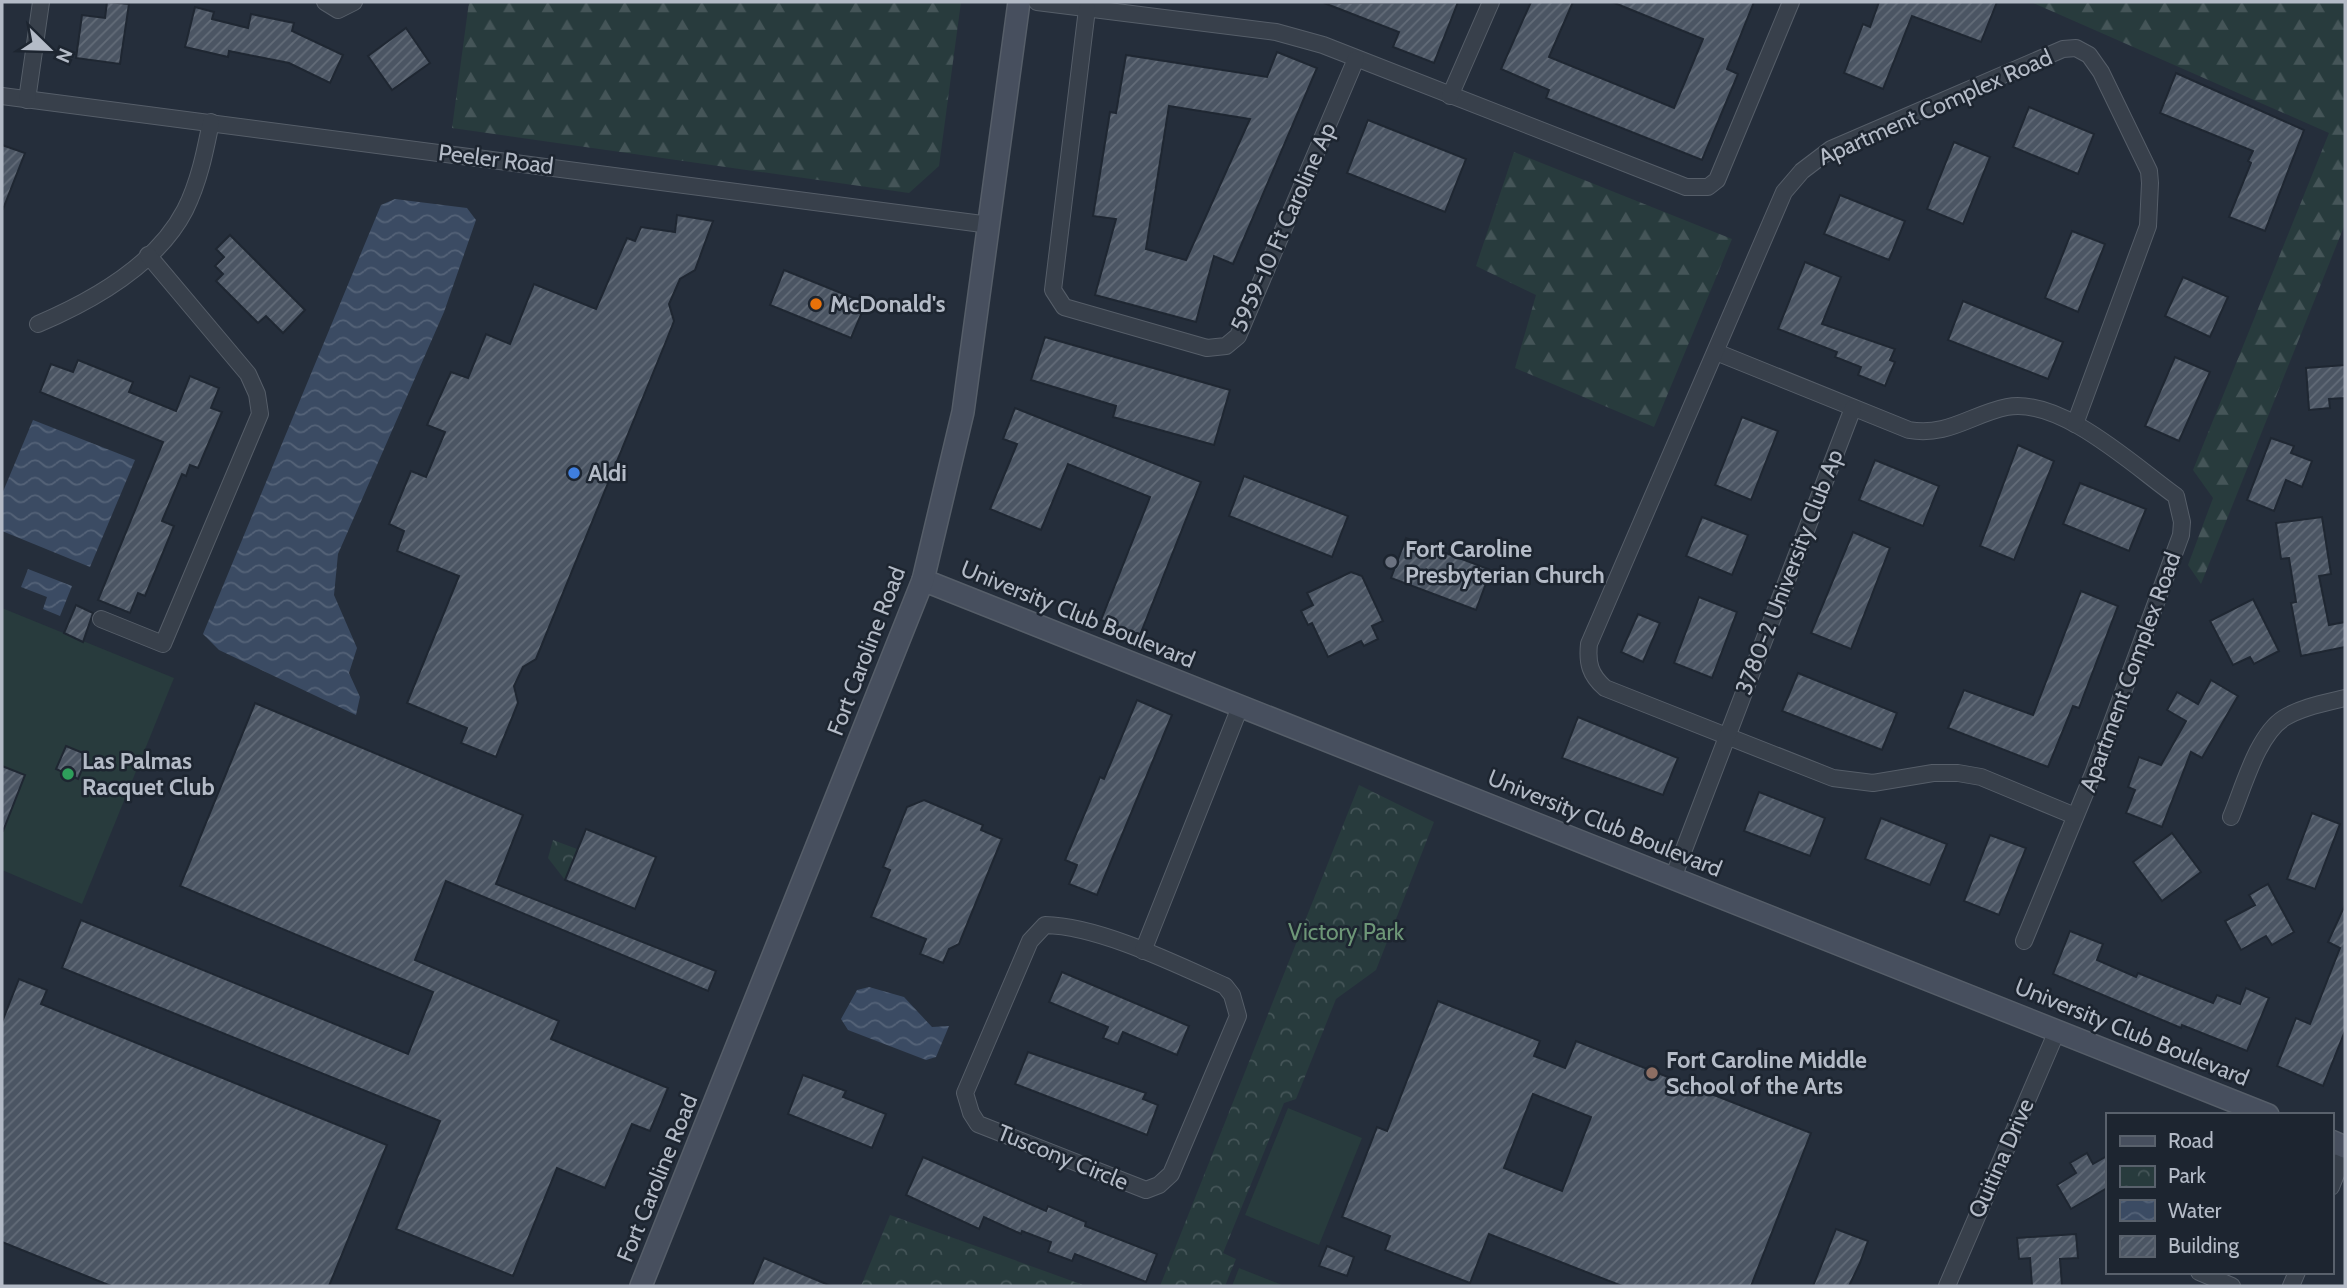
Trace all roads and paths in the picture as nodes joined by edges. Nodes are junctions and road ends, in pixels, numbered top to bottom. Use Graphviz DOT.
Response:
graph roads {
  1 [pos="41,2"];
  2 [pos="326,2"];
  3 [pos="354,2"];
  4 [pos="1019,2"];
  5 [pos="1037,2"];
  6 [pos="1491,2"];
  7 [pos="1791,2"];
  8 [pos="1087,9"];
  9 [pos="1356,59"];
  10 [pos="2,96"];
  11 [pos="1450,96"];
  12 [pos="27,100"];
  13 [pos="211,122"];
  14 [pos="990,225"];
  15 [pos="148,255"];
  16 [pos="38,324"];
  17 [pos="1716,352"];
  18 [pos="1853,408"];
  19 [pos="2075,424"];
  20 [pos="923,580"];
  21 [pos="101,620"];
  22 [pos="2345,698"];
  23 [pos="1240,707"];
  24 [pos="1725,736"];
  25 [pos="2075,816"];
  26 [pos="2231,817"];
  27 [pos="1673,878"];
  28 [pos="2024,941"];
  29 [pos="1143,951"];
  30 [pos="2057,1031"];
  31 [pos="2263,1113"];
  32 [pos="2345,1152"];
  33 [pos="2333,1182"];
  34 [pos="2204,1274"];
  35 [pos="641,1286"];
  36 [pos="1947,1286"];
  37 [pos="2232,1286"];
  1 -- 12 [label="street"];
  2 -- 3 [label="street"];
  4 -- 14 [label="street, Fort Caroline Road"];
  5 -- 8 [label="street"];
  6 -- 11 [label="street"];
  7 -- 11 [label="street"];
  8 -- 9 [label="street"];
  8 -- 9 [label="street, 5959-10 Ft Caroline Ap"];
  9 -- 11 [label="street"];
  10 -- 12 [label="street, Peeler Road"];
  12 -- 13 [label="street, Peeler Road"];
  13 -- 14 [label="street, Peeler Road"];
  13 -- 15 [label="street"];
  14 -- 20 [label="street, Fort Caroline Road"];
  15 -- 16 [label="street"];
  15 -- 21 [label="street"];
  17 -- 18 [label="street, Apartment Complex Road"];
  17 -- 19 [label="street, Apartment Complex Road"];
  17 -- 24 [label="street, Apartment Complex Road"];
  18 -- 19 [label="street, Apartment Complex Road"];
  18 -- 24 [label="street, 3780-2 University Club Ap"];
  19 -- 25 [label="street, Apartment Complex Road"];
  20 -- 23 [label="street, University Club Boulevard"];
  20 -- 35 [label="street, Fort Caroline Road"];
  22 -- 26 [label="street"];
  23 -- 27 [label="street, University Club Boulevard"];
  23 -- 29 [label="street"];
  24 -- 25 [label="street, Apartment Complex Road"];
  24 -- 27 [label="street, 3780-2 University Club Ap"];
  25 -- 28 [label="street"];
  27 -- 30 [label="street, University Club Boulevard"];
  29 -- 29 [label="street, Tuscony Circle"];
  30 -- 31 [label="street, University Club Boulevard"];
  30 -- 36 [label="street, Quitina Drive"];
  32 -- 33 [label="street"];
  34 -- 37 [label="street"];
}
